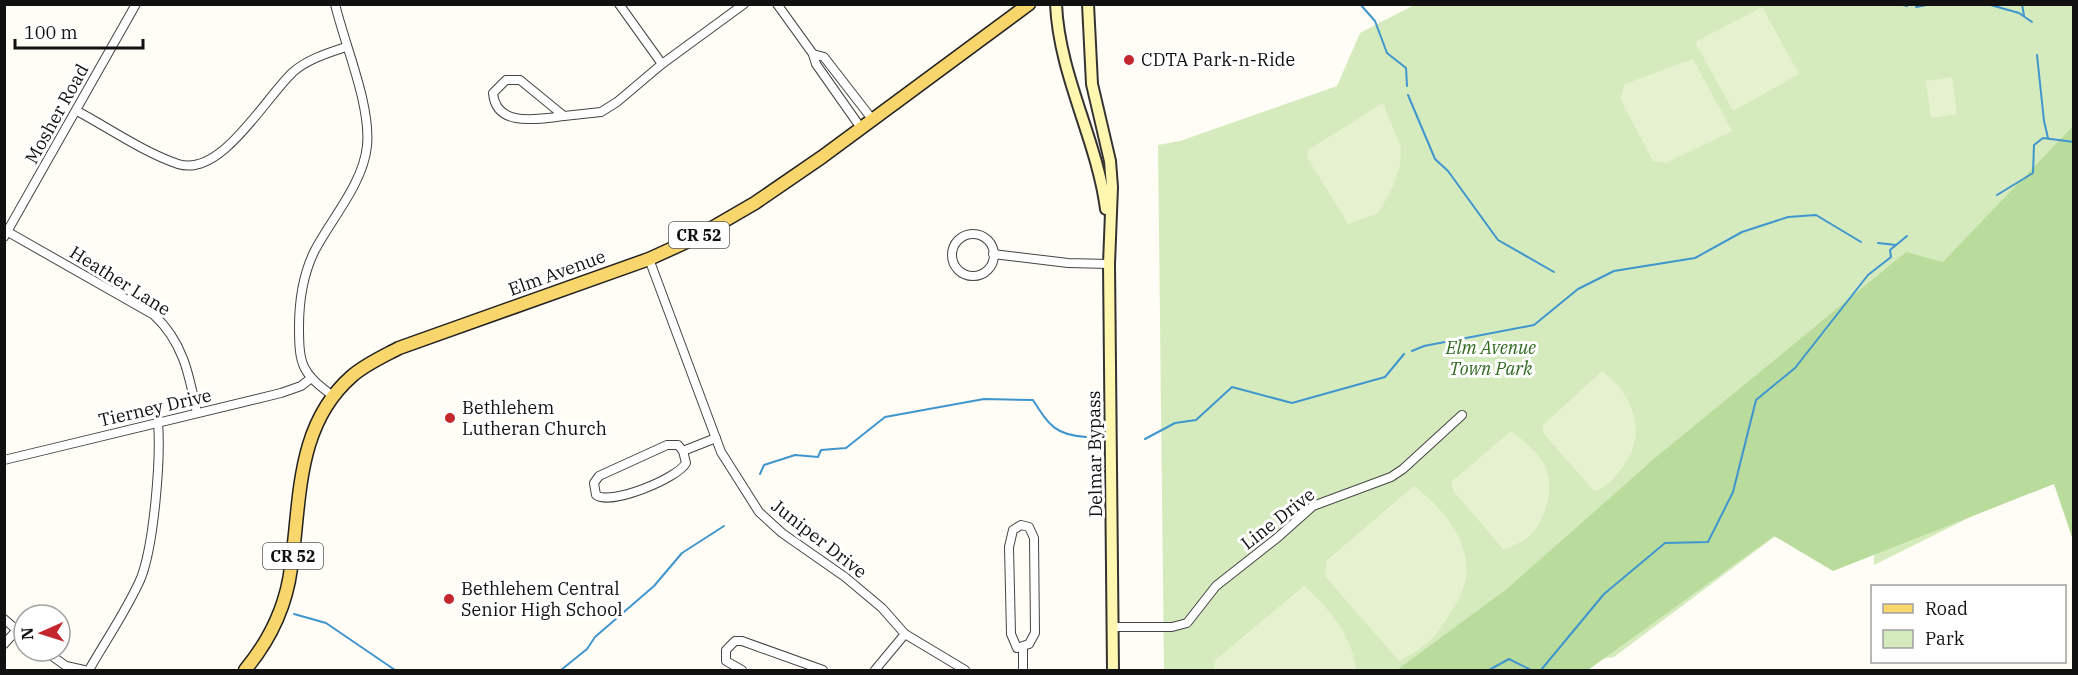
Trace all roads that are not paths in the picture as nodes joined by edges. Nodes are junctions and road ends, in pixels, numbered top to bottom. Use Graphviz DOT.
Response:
graph roads {
  1 [pos="136,4"];
  2 [pos="335,4"];
  3 [pos="619,4"];
  4 [pos="744,4"];
  5 [pos="777,4"];
  6 [pos="1029,4"];
  7 [pos="1056,4"];
  8 [pos="1088,4"];
  9 [pos="346,47"];
  10 [pos="813,54"];
  11 [pos="662,64"];
  12 [pos="844,83"];
  13 [pos="834,90"];
  14 [pos="77,111"];
  15 [pos="564,116"];
  16 [pos="872,119"];
  17 [pos="1101,123"];
  18 [pos="1084,125"];
  19 [pos="861,128"];
  20 [pos="6,235"];
  21 [pos="1109,237"];
  22 [pos="993,254"];
  23 [pos="648,259"];
  24 [pos="1109,264"];
  25 [pos="310,379"];
  26 [pos="333,396"];
  27 [pos="197,413"];
  28 [pos="1462,416"];
  29 [pos="158,422"];
  30 [pos="716,438"];
  31 [pos="683,451"];
  32 [pos="4,460"];
  33 [pos="1113,627"];
  34 [pos="905,634"];
  35 [pos="1023,648"];
  36 [pos="62,663"];
  37 [pos="84,670"];
  38 [pos="89,670"];
  39 [pos="245,670"];
  40 [pos="742,670"];
  41 [pos="823,670"];
  42 [pos="875,670"];
  43 [pos="965,670"];
  44 [pos="1023,670"];
  45 [pos="1113,670"];
  1 -- 14 [label="street, Mosher Road"];
  2 -- 9 [label="street"];
  3 -- 11 [label="street"];
  4 -- 11 [label="street"];
  5 -- 10 [label="street"];
  6 -- 16 [label="main road, Elm Avenue / CR 52"];
  7 -- 18 [label="street, Delmar Bypass"];
  8 -- 17 [label="street, Delmar Bypass"];
  9 -- 14 [label="street"];
  9 -- 25 [label="street"];
  10 -- 12 [label="street"];
  10 -- 13 [label="street"];
  11 -- 15 [label="street"];
  12 -- 13 [label="street"];
  12 -- 16 [label="street"];
  13 -- 19 [label="street"];
  14 -- 20 [label="street, Mosher Road"];
  15 -- 15 [label="street"];
  16 -- 19 [label="main road, Elm Avenue / CR 52"];
  17 -- 18 [label="street"];
  17 -- 21 [label="street, Delmar Bypass"];
  18 -- 21 [label="street, Delmar Bypass"];
  19 -- 23 [label="main road, Elm Avenue / CR 52"];
  20 -- 27 [label="street, Heather Lane"];
  21 -- 24 [label="street, Delmar Bypass"];
  22 -- 22 [label="street"];
  22 -- 24 [label="street"];
  23 -- 26 [label="main road, Elm Avenue / CR 52"];
  23 -- 30 [label="street, Juniper Drive"];
  24 -- 33 [label="street, Delmar Bypass"];
  25 -- 26 [label="street"];
  25 -- 27 [label="street, Tierney Drive"];
  26 -- 39 [label="main road, Elm Avenue / CR 52"];
  27 -- 29 [label="street, Tierney Drive"];
  28 -- 33 [label="street, Line Drive"];
  29 -- 32 [label="street, Tierney Drive"];
  29 -- 38 [label="street"];
  30 -- 31 [label="street"];
  30 -- 34 [label="street, Juniper Drive"];
  31 -- 31 [label="street"];
  33 -- 45 [label="street, Delmar Bypass"];
  34 -- 42 [label="street"];
  34 -- 43 [label="street, Juniper Drive"];
  35 -- 35 [label="street"];
  35 -- 44 [label="street"];
  36 -- 37 [label="street"];
  40 -- 41 [label="street"];
}
